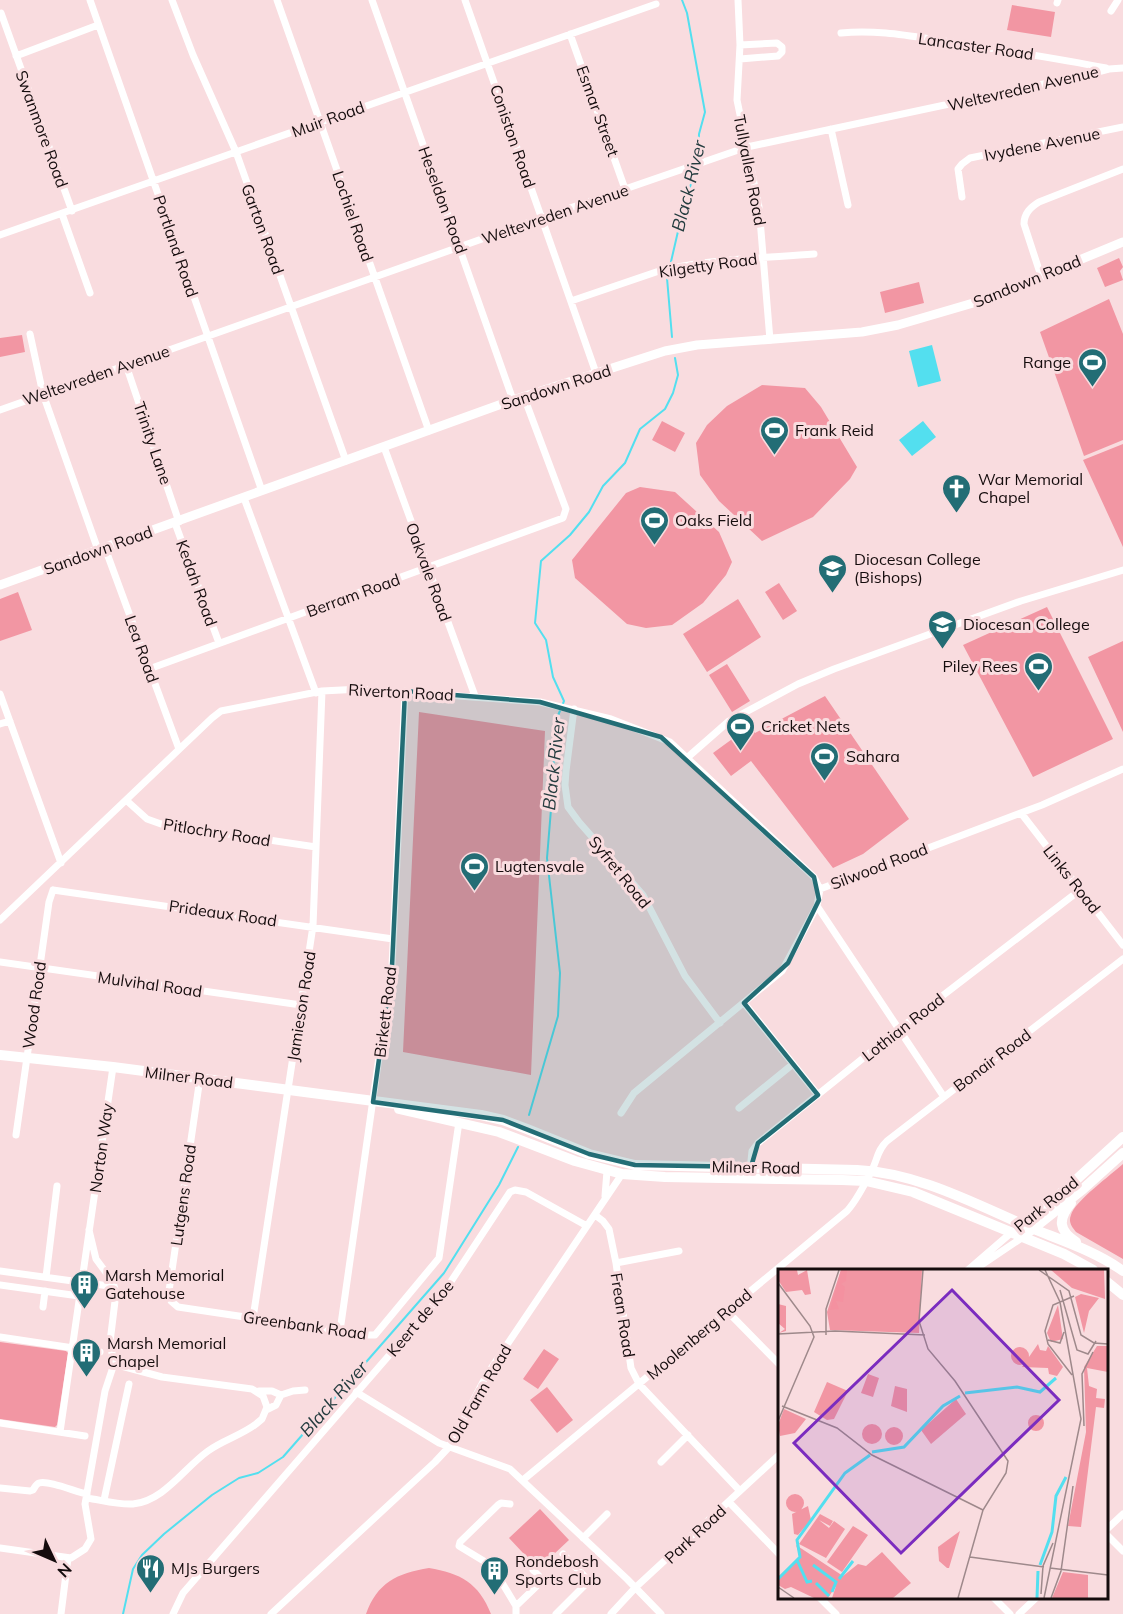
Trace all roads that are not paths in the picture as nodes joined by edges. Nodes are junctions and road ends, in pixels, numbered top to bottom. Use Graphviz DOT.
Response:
graph roads {
  1 [pos="90,0"];
  2 [pos="172,0"];
  3 [pos="277,0"];
  4 [pos="372,0"];
  5 [pos="465,0"];
  6 [pos="738,0"];
  7 [pos="1118,0"];
  8 [pos="656,4"];
  9 [pos="1111,12"];
  10 [pos="1,13"];
  11 [pos="98,25"];
  12 [pos="841,33"];
  13 [pos="570,34"];
  14 [pos="740,45"];
  15 [pos="16,57"];
  16 [pos="740,59"];
  17 [pos="488,63"];
  18 [pos="1123,68"];
  19 [pos="1109,69"];
  20 [pos="405,92"];
  21 [pos="320,122"];
  22 [pos="1123,127"];
  23 [pos="831,129"];
  24 [pos="747,147"];
  25 [pos="236,152"];
  26 [pos="1123,170"];
  27 [pos="153,181"];
  28 [pos="625,189"];
  29 [pos="962,196"];
  30 [pos="848,205"];
  31 [pos="72,211"];
  32 [pos="62,214"];
  33 [pos="541,218"];
  34 [pos="0,235"];
  35 [pos="1123,242"];
  36 [pos="460,247"];
  37 [pos="814,254"];
  38 [pos="764,258"];
  39 [pos="1041,276"];
  40 [pos="374,277"];
  41 [pos="90,293"];
  42 [pos="570,301"];
  43 [pos="291,307"];
  44 [pos="30,334"];
  45 [pos="208,336"];
  46 [pos="770,340"];
  47 [pos="126,365"];
  48 [pos="596,374"];
  49 [pos="43,393"];
  50 [pos="524,397"];
  51 [pos="513,400"];
  52 [pos="0,410"];
  53 [pos="429,431"];
  54 [pos="384,447"];
  55 [pos="346,461"];
  56 [pos="262,491"];
  57 [pos="244,498"];
  58 [pos="177,522"];
  59 [pos="101,549"];
  60 [pos="427,568"];
  61 [pos="1123,570"];
  62 [pos="0,585"];
  63 [pos="288,618"];
  64 [pos="219,643"];
  65 [pos="149,669"];
  66 [pos="405,691"];
  67 [pos="319,692"];
  68 [pos="0,693"];
  69 [pos="475,696"];
  70 [pos="572,709"];
  71 [pos="10,721"];
  72 [pos="0,724"];
  73 [pos="179,749"];
  74 [pos="688,757"];
  75 [pos="1123,769"];
  76 [pos="126,801"];
  77 [pos="1021,813"];
  78 [pos="316,847"];
  79 [pos="61,863"];
  80 [pos="44,880"];
  81 [pos="820,889"];
  82 [pos="53,890"];
  83 [pos="1080,890"];
  84 [pos="817,906"];
  85 [pos="0,920"];
  86 [pos="313,926"];
  87 [pos="393,939"];
  88 [pos="1123,945"];
  89 [pos="1123,959"];
  90 [pos="0,962"];
  91 [pos="39,968"];
  92 [pos="744,1003"];
  93 [pos="301,1005"];
  94 [pos="720,1023"];
  95 [pos="898,1030"];
  96 [pos="0,1055"];
  97 [pos="26,1057"];
  98 [pos="793,1064"];
  99 [pos="113,1067"];
  100 [pos="200,1078"];
  101 [pos="288,1089"];
  102 [pos="818,1095"];
  103 [pos="944,1097"];
  104 [pos="376,1102"];
  105 [pos="739,1108"];
  106 [pos="621,1113"];
  107 [pos="459,1122"];
  108 [pos="16,1135"];
  109 [pos="1123,1137"];
  110 [pos="1123,1153"];
  111 [pos="872,1170"];
  112 [pos="607,1171"];
  113 [pos="750,1172"];
  114 [pos="622,1174"];
  115 [pos="866,1181"];
  116 [pos="57,1186"];
  117 [pos="1083,1189"];
  118 [pos="605,1198"];
  119 [pos="595,1215"];
  120 [pos="1023,1224"];
  121 [pos="587,1226"];
  122 [pos="1034,1229"];
  123 [pos="89,1230"];
  124 [pos="1012,1233"];
  125 [pos="1023,1237"];
  126 [pos="679,1251"];
  127 [pos="1096,1254"];
  128 [pos="616,1263"];
  129 [pos="969,1269"];
  130 [pos="975,1269"];
  131 [pos="1091,1269"];
  132 [pos="0,1271"];
  133 [pos="1123,1272"];
  134 [pos="109,1276"];
  135 [pos="46,1277"];
  136 [pos="81,1282"];
  137 [pos="1108,1282"];
  138 [pos="0,1285"];
  139 [pos="104,1285"];
  140 [pos="115,1290"];
  141 [pos="45,1291"];
  142 [pos="1123,1295"];
  143 [pos="79,1296"];
  144 [pos="43,1307"];
  145 [pos="178,1307"];
  146 [pos="727,1311"];
  147 [pos="253,1318"];
  148 [pos="340,1331"];
  149 [pos="0,1337"];
  150 [pos="72,1348"];
  151 [pos="100,1352"];
  152 [pos="778,1363"];
  153 [pos="114,1364"];
  154 [pos="129,1384"];
  155 [pos="639,1384"];
  156 [pos="304,1390"];
  157 [pos="259,1392"];
  158 [pos="356,1392"];
  159 [pos="281,1395"];
  160 [pos="266,1410"];
  161 [pos="0,1423"];
  162 [pos="60,1432"];
  163 [pos="85,1436"];
  164 [pos="688,1436"];
  165 [pos="449,1447"];
  166 [pos="778,1456"];
  167 [pos="661,1462"];
  168 [pos="523,1480"];
  169 [pos="0,1488"];
  170 [pos="740,1491"];
  171 [pos="87,1496"];
  172 [pos="104,1500"];
  173 [pos="729,1502"];
  174 [pos="510,1504"];
  175 [pos="608,1514"];
  176 [pos="1123,1514"];
  177 [pos="1108,1531"];
  178 [pos="1108,1533"];
  179 [pos="583,1538"];
  180 [pos="0,1548"];
  181 [pos="1123,1551"];
  182 [pos="778,1553"];
  183 [pos="563,1554"];
  184 [pos="68,1558"];
  185 [pos="533,1570"];
  186 [pos="636,1587"];
  187 [pos="821,1599"];
  188 [pos="995,1599"];
  189 [pos="1035,1599"];
  190 [pos="516,1610"];
  191 [pos="61,1614"];
  192 [pos="173,1614"];
  193 [pos="271,1614"];
  194 [pos="556,1614"];
  195 [pos="611,1614"];
  196 [pos="661,1614"];
  197 [pos="836,1614"];
  198 [pos="1010,1614"];
  199 [pos="1019,1614"];
  1 -- 11 [label="street, Portland Road"];
  2 -- 25 [label="street, Garton Road"];
  3 -- 21 [label="street, Lochiel Road"];
  4 -- 20 [label="street, Heseldon Road"];
  5 -- 17 [label="street, Coniston Road"];
  6 -- 14 [label="street, Tullyallen Road"];
  7 -- 9 [label="street"];
  8 -- 13 [label="street, Muir Road"];
  10 -- 15 [label="street, Swanmore Road"];
  11 -- 15 [label="street"];
  11 -- 27 [label="street, Portland Road"];
  12 -- 19 [label="street, Lancaster Road"];
  13 -- 17 [label="street, Muir Road"];
  13 -- 28 [label="street, Esmar Street"];
  14 -- 16 [label="street, Tullyallen Road"];
  14 -- 16 [label="street"];
  15 -- 31 [label="street, Swanmore Road"];
  16 -- 24 [label="street, Tullyallen Road"];
  17 -- 20 [label="street, Muir Road"];
  17 -- 33 [label="street, Coniston Road"];
  18 -- 19 [label="street, Weltevreden Avenue"];
  19 -- 23 [label="street, Weltevreden Avenue"];
  20 -- 21 [label="street, Muir Road"];
  20 -- 36 [label="street, Heseldon Road"];
  21 -- 25 [label="street, Muir Road"];
  21 -- 40 [label="street, Lochiel Road"];
  22 -- 29 [label="street, Ivydene Avenue"];
  23 -- 24 [label="street, Weltevreden Avenue"];
  23 -- 30 [label="street"];
  24 -- 28 [label="street, Weltevreden Avenue"];
  24 -- 38 [label="street, Tullyallen Road"];
  25 -- 27 [label="street, Muir Road"];
  25 -- 43 [label="street, Garton Road"];
  26 -- 39 [label="street"];
  27 -- 31 [label="street, Muir Road"];
  27 -- 45 [label="street, Portland Road"];
  28 -- 33 [label="street, Weltevreden Avenue"];
  31 -- 32 [label="street, Muir Road"];
  32 -- 34 [label="street, Muir Road"];
  32 -- 41 [label="street"];
  33 -- 36 [label="street, Weltevreden Avenue"];
  33 -- 42 [label="street, Coniston Road"];
  35 -- 39 [label="street, Sandown Road"];
  36 -- 40 [label="street, Weltevreden Avenue"];
  36 -- 51 [label="street, Heseldon Road"];
  37 -- 38 [label="street, Kilgetty Road"];
  38 -- 42 [label="street, Kilgetty Road"];
  38 -- 46 [label="street, Tullyallen Road"];
  39 -- 46 [label="street, Sandown Road"];
  40 -- 43 [label="street, Weltevreden Avenue"];
  40 -- 53 [label="street, Lochiel Road"];
  42 -- 48 [label="street, Coniston Road"];
  43 -- 45 [label="street, Weltevreden Avenue"];
  43 -- 55 [label="street, Garton Road"];
  44 -- 49 [label="street, Lea Road"];
  45 -- 47 [label="street, Weltevreden Avenue"];
  45 -- 56 [label="street, Portland Road"];
  46 -- 48 [label="street, Sandown Road"];
  47 -- 49 [label="street, Weltevreden Avenue"];
  47 -- 58 [label="street, Trinity Lane"];
  48 -- 50 [label="street, Sandown Road"];
  49 -- 52 [label="street, Weltevreden Avenue"];
  49 -- 59 [label="street, Lea Road"];
  50 -- 51 [label="street, Sandown Road"];
  50 -- 60 [label="street, Berram Road"];
  51 -- 53 [label="street, Sandown Road"];
  53 -- 54 [label="street, Sandown Road"];
  54 -- 55 [label="street, Sandown Road"];
  54 -- 60 [label="street, Oakvale Road"];
  55 -- 56 [label="street, Sandown Road"];
  56 -- 57 [label="street, Sandown Road"];
  57 -- 58 [label="street, Sandown Road"];
  57 -- 63 [label="street, Jamieson Road"];
  58 -- 59 [label="street, Sandown Road"];
  58 -- 64 [label="street, Kedah Road"];
  59 -- 62 [label="street, Sandown Road"];
  59 -- 65 [label="street, Lea Road"];
  60 -- 63 [label="street, Berram Road"];
  60 -- 69 [label="street, Oakvale Road"];
  61 -- 74 [label="street"];
  63 -- 64 [label="street, Berram Road"];
  63 -- 67 [label="street, Jamieson Road"];
  64 -- 65 [label="street, Berram Road"];
  65 -- 73 [label="street, Lea Road"];
  66 -- 67 [label="street, Riverton Road"];
  66 -- 69 [label="street, Riverton Road"];
  66 -- 87 [label="street, Birkett Road"];
  67 -- 73 [label="street, Riverton Road"];
  67 -- 78 [label="street, Jamieson Road"];
  68 -- 71 [label="street"];
  69 -- 70 [label="street, Riverton Road"];
  70 -- 74 [label="street, Riverton Road"];
  70 -- 94 [label="street, Syfret Road"];
  71 -- 72 [label="street"];
  71 -- 79 [label="street"];
  73 -- 76 [label="street, Riverton Road"];
  74 -- 81 [label="street, Riverton Road"];
  75 -- 77 [label="street, Silwood Road"];
  76 -- 78 [label="street, Pitlochry Road"];
  76 -- 79 [label="street, Riverton Road"];
  77 -- 81 [label="street, Silwood Road"];
  77 -- 83 [label="street, Links Road"];
  78 -- 86 [label="street, Jamieson Road"];
  79 -- 80 [label="street, Riverton Road"];
  80 -- 82 [label="street"];
  80 -- 85 [label="street, Riverton Road"];
  81 -- 84 [label="street, Silwood Road"];
  82 -- 86 [label="street, Prideaux Road"];
  82 -- 91 [label="street, Wood Road"];
  83 -- 88 [label="street, Links Road"];
  83 -- 95 [label="street, Lothian Road"];
  84 -- 92 [label="street, Silwood Road"];
  84 -- 95 [label="street"];
  86 -- 87 [label="street, Prideaux Road"];
  86 -- 93 [label="street, Jamieson Road"];
  87 -- 104 [label="street, Birkett Road"];
  89 -- 103 [label="street, Bonair Road"];
  90 -- 91 [label="street, Mulvihal Road"];
  91 -- 93 [label="street, Mulvihal Road"];
  91 -- 97 [label="street, Wood Road"];
  92 -- 94 [label="street, Silwood Road"];
  92 -- 98 [label="street"];
  93 -- 101 [label="street, Jamieson Road"];
  94 -- 106 [label="street, Silwood Road"];
  95 -- 102 [label="street, Lothian Road"];
  95 -- 103 [label="street"];
  96 -- 97 [label="main road, Milner Road"];
  97 -- 99 [label="main road, Milner Road"];
  97 -- 108 [label="street, Wood Road"];
  98 -- 102 [label="street"];
  98 -- 105 [label="street"];
  99 -- 100 [label="main road, Milner Road"];
  99 -- 123 [label="street, Norton Way"];
  100 -- 101 [label="main road, Milner Road"];
  100 -- 145 [label="street, Lutgens Road"];
  101 -- 104 [label="main road, Milner Road"];
  101 -- 147 [label="street, Jamieson Road"];
  102 -- 113 [label="street, Lothian Road"];
  103 -- 111 [label="street, Bonair Road"];
  104 -- 107 [label="main road, Milner Road"];
  104 -- 113 [label="main road, Milner Road"];
  104 -- 148 [label="street, Birkett Road"];
  107 -- 112 [label="main road, Milner Road"];
  107 -- 148 [label="street, Greenbank Road"];
  109 -- 120 [label="main road, Park Road"];
  110 -- 117 [label="main road, Park Road"];
  111 -- 113 [label="main road, Milner Road"];
  111 -- 115 [label="street, Bonair Road"];
  111 -- 120 [label="main road, Milner Road"];
  112 -- 114 [label="main road, Milner Road"];
  112 -- 118 [label="street, Old Farm Road"];
  113 -- 114 [label="main road, Milner Road"];
  113 -- 115 [label="main road, Milner Road"];
  114 -- 118 [label="street, Old Farm Road"];
  115 -- 124 [label="main road, Milner Road"];
  115 -- 146 [label="street, Moolenberg Road"];
  116 -- 135 [label="street"];
  117 -- 122 [label="main road, Park Road"];
  117 -- 127 [label="main road"];
  118 -- 119 [label="street, Old Farm Road"];
  119 -- 121 [label="street, Old Farm Road"];
  119 -- 128 [label="street, Frean Road"];
  120 -- 122 [label="main road, Milner Road"];
  120 -- 124 [label="main road, Park Road"];
  121 -- 158 [label="street, Keert de Koe"];
  121 -- 165 [label="street, Old Farm Road"];
  122 -- 125 [label="main road, Park Road"];
  122 -- 127 [label="main road, Milner Road"];
  123 -- 134 [label="street"];
  123 -- 136 [label="street, Norton Way"];
  124 -- 125 [label="main road, Milner Road"];
  124 -- 129 [label="street, Park Road"];
  125 -- 130 [label="street, Park Road"];
  125 -- 131 [label="main road, Milner Road"];
  126 -- 128 [label="street"];
  127 -- 133 [label="main road, Milner Road"];
  128 -- 155 [label="street, Frean Road"];
  132 -- 135 [label="street"];
  134 -- 139 [label="street"];
  134 -- 140 [label="street"];
  135 -- 136 [label="street"];
  136 -- 139 [label="street"];
  136 -- 143 [label="street, Norton Way"];
  137 -- 142 [label="main road"];
  138 -- 141 [label="street"];
  139 -- 140 [label="street"];
  140 -- 153 [label="street"];
  141 -- 143 [label="street"];
  141 -- 144 [label="street"];
  143 -- 150 [label="street, Norton Way"];
  145 -- 147 [label="street, Greenbank Road"];
  146 -- 152 [label="street"];
  146 -- 155 [label="street, Moolenberg Road"];
  147 -- 148 [label="street, Greenbank Road"];
  149 -- 150 [label="street"];
  150 -- 151 [label="street"];
  150 -- 162 [label="street, Norton Way"];
  153 -- 157 [label="street"];
  153 -- 171 [label="street"];
  154 -- 172 [label="street"];
  155 -- 164 [label="street, Frean Road"];
  155 -- 168 [label="street, Moolenberg Road"];
  156 -- 159 [label="street"];
  157 -- 159 [label="street"];
  157 -- 160 [label="street"];
  158 -- 165 [label="street"];
  158 -- 192 [label="street, Keert de Koe"];
  159 -- 160 [label="street"];
  160 -- 172 [label="street"];
  161 -- 162 [label="street"];
  162 -- 163 [label="street"];
  164 -- 167 [label="street"];
  164 -- 170 [label="street, Frean Road"];
  165 -- 168 [label="street"];
  165 -- 193 [label="street, Old Farm Road"];
  166 -- 170 [label="street, Park Road"];
  168 -- 179 [label="street"];
  169 -- 171 [label="street"];
  170 -- 173 [label="street, Park Road"];
  171 -- 172 [label="street"];
  171 -- 184 [label="street"];
  173 -- 182 [label="street"];
  173 -- 186 [label="street, Park Road"];
  174 -- 190 [label="street"];
  175 -- 179 [label="street"];
  176 -- 177 [label="street"];
  178 -- 181 [label="street"];
  179 -- 186 [label="street"];
  180 -- 184 [label="street"];
  183 -- 194 [label="street"];
  184 -- 191 [label="street"];
  185 -- 190 [label="street"];
  186 -- 195 [label="street, Park Road"];
  186 -- 196 [label="street"];
  187 -- 197 [label="street"];
  188 -- 198 [label="street"];
  189 -- 199 [label="street"];
}
